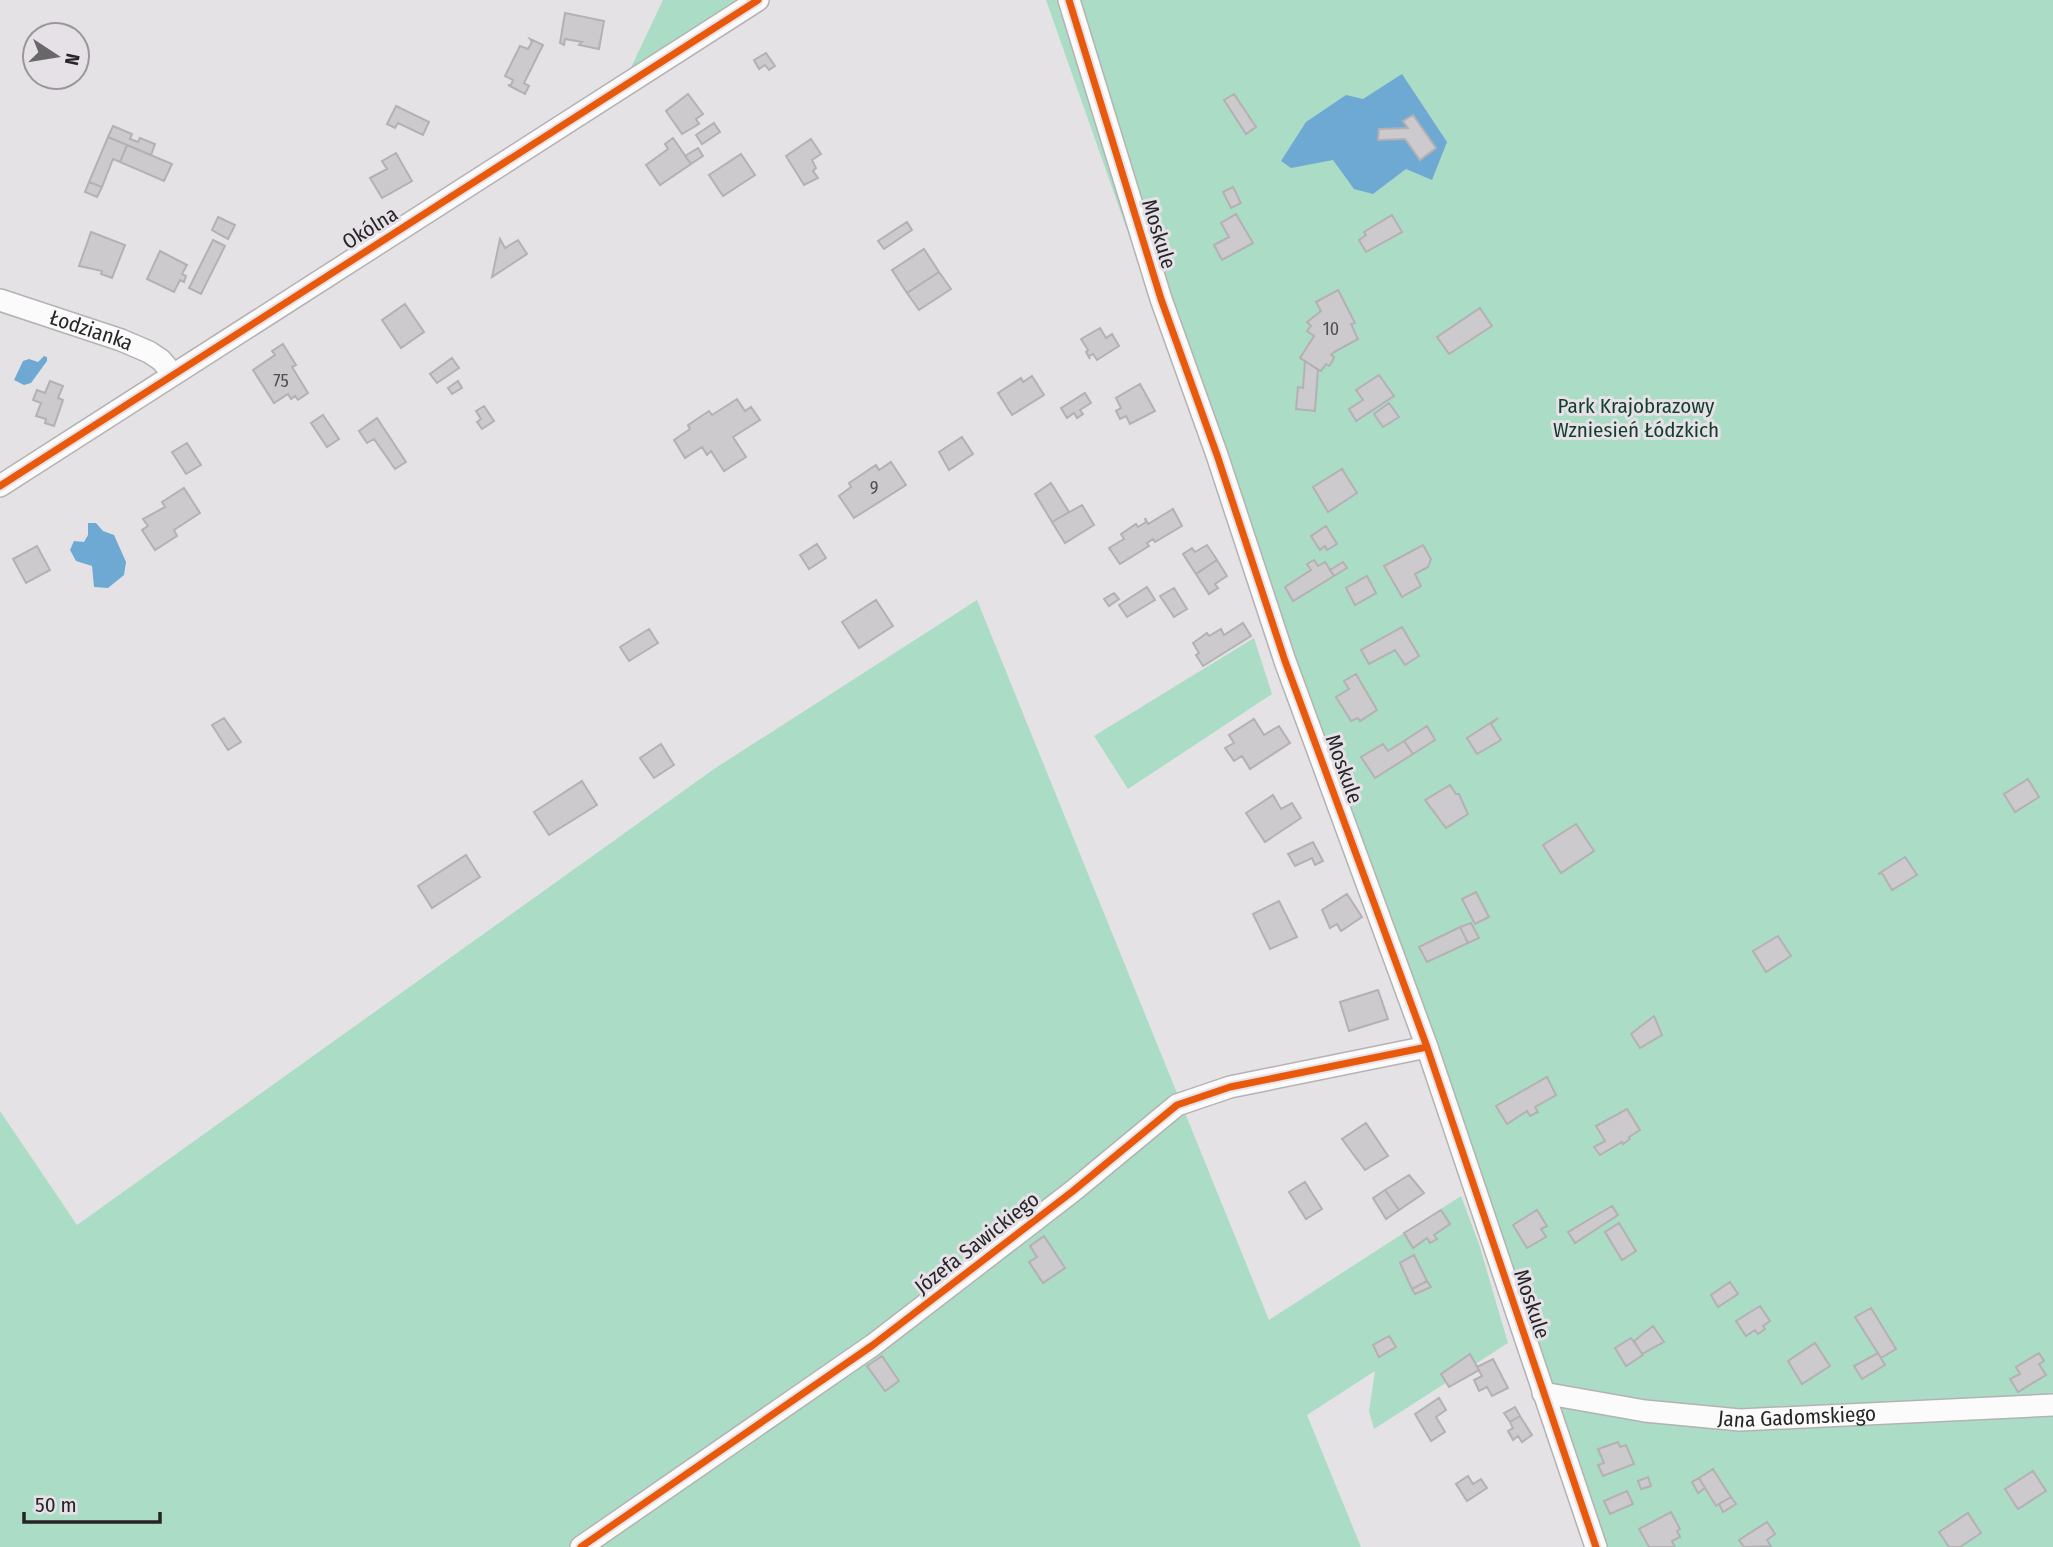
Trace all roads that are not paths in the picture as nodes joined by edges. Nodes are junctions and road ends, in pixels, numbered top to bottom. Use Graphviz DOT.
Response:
graph roads {
  1 [pos="758,0"];
  2 [pos="1069,0"];
  3 [pos="0,300"];
  4 [pos="173,374"];
  5 [pos="0,486"];
  6 [pos="1427,1047"];
  7 [pos="1543,1393"];
  8 [pos="2053,1405"];
  9 [pos="580,1547"];
  10 [pos="1596,1547"];
  1 -- 4 [label="street, Okólna"];
  2 -- 6 [label="street, Moskule"];
  3 -- 4 [label="street, Łodzianka"];
  4 -- 5 [label="street, Okólna"];
  6 -- 7 [label="street, Moskule"];
  6 -- 9 [label="street, Józefa Sawickiego"];
  7 -- 8 [label="street, Jana Gadomskiego"];
  7 -- 10 [label="street, Moskule"];
}
